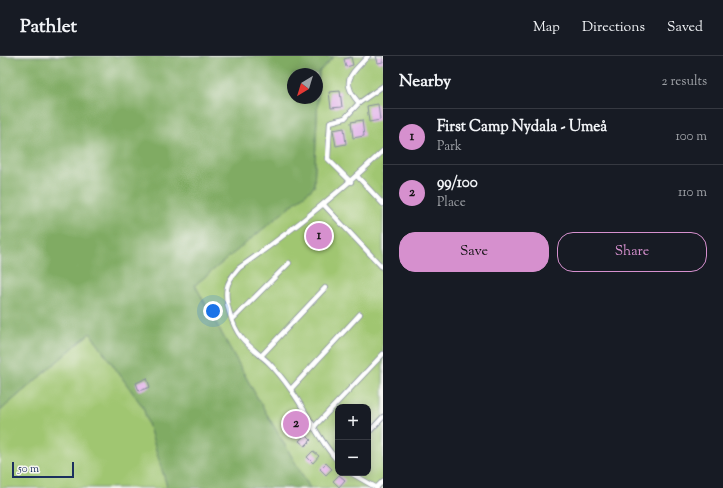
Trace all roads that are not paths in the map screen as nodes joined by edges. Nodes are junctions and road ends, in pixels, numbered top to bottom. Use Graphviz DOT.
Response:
graph roads {
  1 [pos="368,56"];
  2 [pos="383,86"];
  3 [pos="360,103"];
  4 [pos="383,152"];
  5 [pos="357,176"];
  6 [pos="350,182"];
  7 [pos="383,204"];
  8 [pos="324,205"];
  9 [pos="289,263"];
  10 [pos="383,268"];
  11 [pos="325,288"];
  12 [pos="360,314"];
  13 [pos="232,320"];
  14 [pos="383,354"];
  15 [pos="261,356"];
  16 [pos="291,389"];
  17 [pos="383,417"];
  18 [pos="313,428"];
  19 [pos="371,430"];
  20 [pos="335,459"];
  21 [pos="356,476"];
  22 [pos="383,480"];
  23 [pos="376,488"];
  1 -- 3 [label="lane"];
  2 -- 3 [label="lane"];
  3 -- 6 [label="lane"];
  4 -- 5 [label="lane"];
  5 -- 6 [label="lane"];
  5 -- 7 [label="lane"];
  6 -- 8 [label="lane"];
  8 -- 10 [label="lane"];
  8 -- 13 [label="lane"];
  9 -- 13 [label="lane"];
  11 -- 15 [label="lane"];
  12 -- 16 [label="lane"];
  13 -- 15 [label="lane"];
  14 -- 18 [label="lane"];
  15 -- 16 [label="lane"];
  16 -- 18 [label="lane"];
  17 -- 19 [label="lane"];
  18 -- 20 [label="lane"];
  21 -- 23 [label="lane"];
  22 -- 23 [label="lane"];
}
